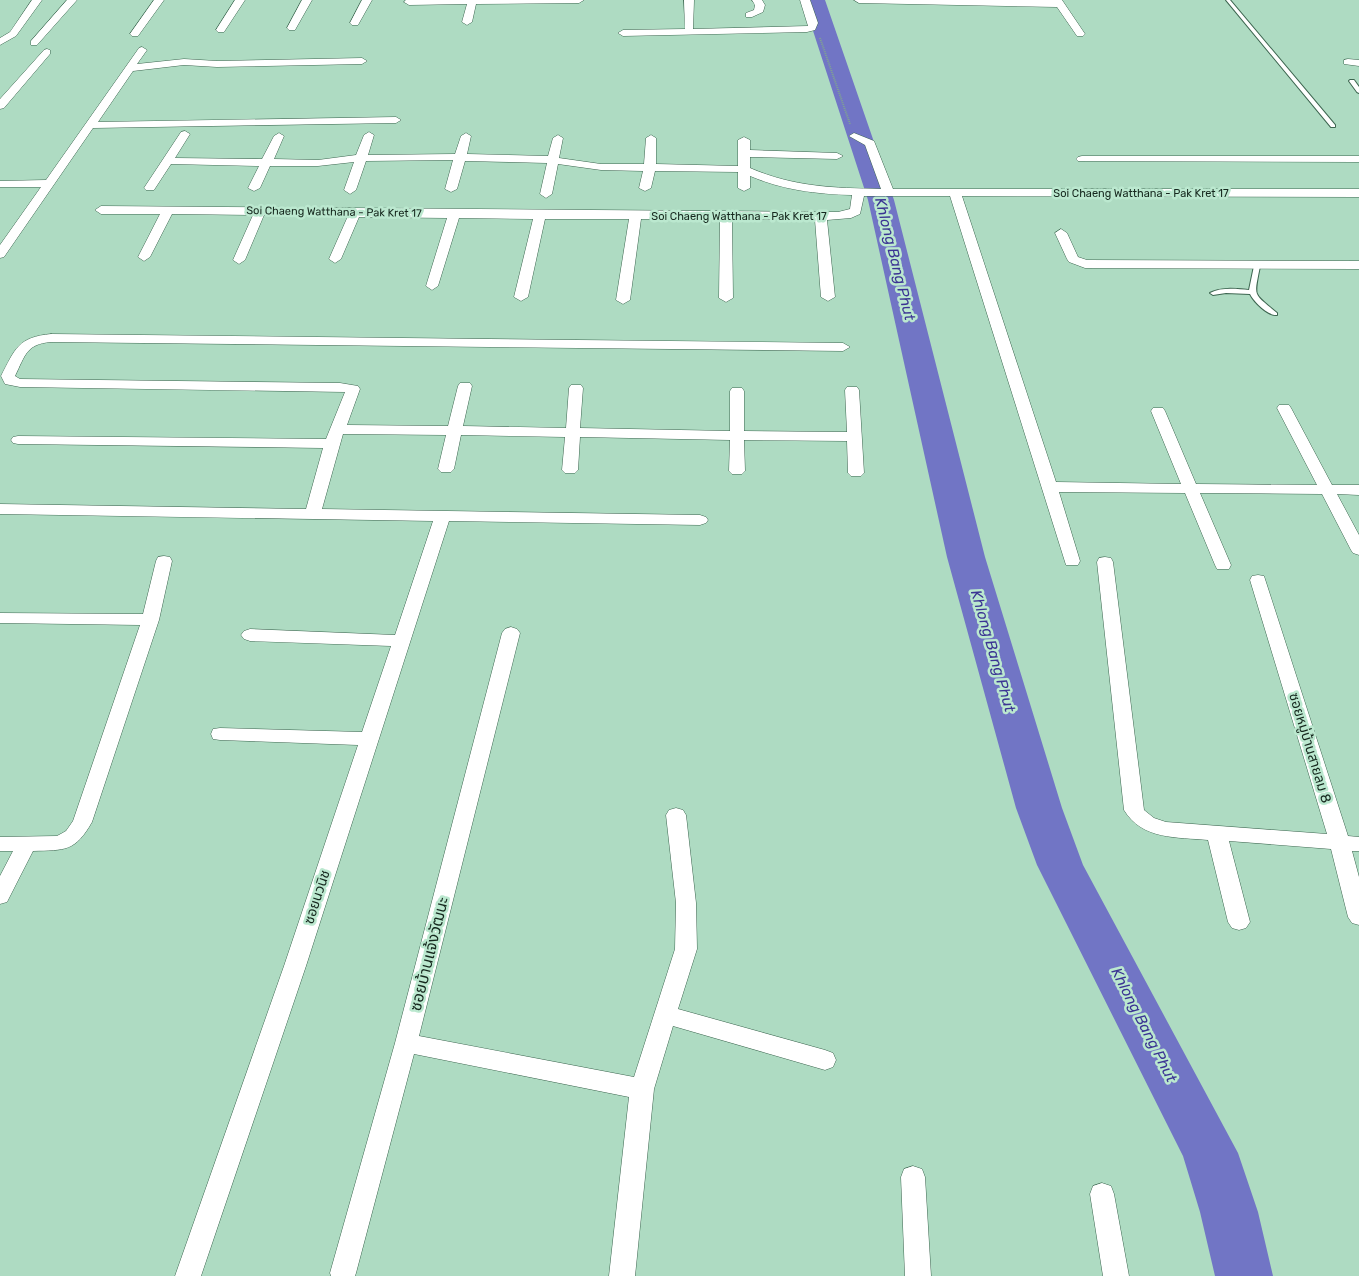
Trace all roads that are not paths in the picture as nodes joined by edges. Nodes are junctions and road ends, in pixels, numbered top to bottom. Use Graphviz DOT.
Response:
graph roads {
  1 [pos="37,0"];
  2 [pos="72,0"];
  3 [pos="159,0"];
  4 [pos="240,0"];
  5 [pos="307,0"];
  6 [pos="367,0"];
  7 [pos="579,0"];
  8 [pos="689,0"];
  9 [pos="757,0"];
  10 [pos="805,0"];
  11 [pos="859,0"];
  12 [pos="1228,0"];
  13 [pos="472,1"];
  14 [pos="409,2"];
  15 [pos="1058,2"];
  16 [pos="749,15"];
  17 [pos="467,22"];
  18 [pos="355,23"];
  19 [pos="689,27"];
  20 [pos="292,28"];
  21 [pos="221,30"];
  22 [pos="623,33"];
  23 [pos="135,34"];
  24 [pos="1080,34"];
  25 [pos="0,42"];
  26 [pos="34,43"];
  27 [pos="142,50"];
  28 [pos="47,52"];
  29 [pos="362,61"];
  30 [pos="130,68"];
  31 [pos="1352,81"];
  32 [pos="1359,91"];
  33 [pos="0,106"];
  34 [pos="396,120"];
  35 [pos="90,125"];
  36 [pos="1333,126"];
  37 [pos="185,134"];
  38 [pos="369,135"];
  39 [pos="279,136"];
  40 [pos="466,136"];
  41 [pos="854,136"];
  42 [pos="558,138"];
  43 [pos="651,138"];
  44 [pos="744,140"];
  45 [pos="743,153"];
  46 [pos="837,156"];
  47 [pos="460,157"];
  48 [pos="361,158"];
  49 [pos="1082,159"];
  50 [pos="1359,159"];
  51 [pos="553,160"];
  52 [pos="169,161"];
  53 [pos="266,163"];
  54 [pos="650,167"];
  55 [pos="743,169"];
  56 [pos="50,183"];
  57 [pos="0,184"];
  58 [pos="150,188"];
  59 [pos="254,188"];
  60 [pos="645,188"];
  61 [pos="744,188"];
  62 [pos="451,189"];
  63 [pos="350,190"];
  64 [pos="858,192"];
  65 [pos="882,192"];
  66 [pos="955,192"];
  67 [pos="1359,193"];
  68 [pos="546,194"];
  69 [pos="101,210"];
  70 [pos="168,211"];
  71 [pos="260,212"];
  72 [pos="355,213"];
  73 [pos="454,214"];
  74 [pos="540,215"];
  75 [pos="635,216"];
  76 [pos="726,216"];
  77 [pos="821,216"];
  78 [pos="1061,233"];
  79 [pos="0,254"];
  80 [pos="144,258"];
  81 [pos="335,259"];
  82 [pos="240,260"];
  83 [pos="1359,265"];
  84 [pos="1257,266"];
  85 [pos="432,286"];
  86 [pos="1252,292"];
  87 [pos="1213,293"];
  88 [pos="521,297"];
  89 [pos="828,297"];
  90 [pos="726,298"];
  91 [pos="623,300"];
  92 [pos="1275,314"];
  93 [pos="843,348"];
  94 [pos="465,386"];
  95 [pos="576,388"];
  96 [pos="852,390"];
  97 [pos="737,391"];
  98 [pos="1284,408"];
  99 [pos="1158,411"];
  100 [pos="340,429"];
  101 [pos="456,431"];
  102 [pos="574,433"];
  103 [pos="737,436"];
  104 [pos="855,437"];
  105 [pos="18,440"];
  106 [pos="332,444"];
  107 [pos="446,469"];
  108 [pos="570,470"];
  109 [pos="737,471"];
  110 [pos="856,473"];
  111 [pos="1050,487"];
  112 [pos="1190,488"];
  113 [pos="1326,490"];
  114 [pos="1359,490"];
  115 [pos="0,508"];
  116 [pos="312,515"];
  117 [pos="442,517"];
  118 [pos="700,520"];
  119 [pos="1359,550"];
  120 [pos="164,561"];
  121 [pos="1072,561"];
  122 [pos="1106,562"];
  123 [pos="1223,565"];
  124 [pos="1258,580"];
  125 [pos="0,618"];
  126 [pos="150,620"];
  127 [pos="511,633"];
  128 [pos="250,635"];
  129 [pos="401,640"];
  130 [pos="220,734"];
  131 [pos="368,739"];
  132 [pos="676,815"];
  133 [pos="1216,834"];
  134 [pos="0,844"];
  135 [pos="26,844"];
  136 [pos="1349,844"];
  137 [pos="0,896"];
  138 [pos="1359,917"];
  139 [pos="1238,922"];
  140 [pos="665,1015"];
  141 [pos="406,1043"];
  142 [pos="825,1060"];
  143 [pos="642,1089"];
  144 [pos="913,1177"];
  145 [pos="1102,1194"];
  146 [pos="343,1274"];
  147 [pos="188,1276"];
  148 [pos="622,1276"];
  149 [pos="918,1276"];
  150 [pos="1116,1276"];
  1 -- 25 [label="street"];
  2 -- 26 [label="street"];
  3 -- 23 [label="street"];
  4 -- 21 [label="street"];
  5 -- 20 [label="street"];
  6 -- 18 [label="street"];
  7 -- 13 [label="street"];
  8 -- 19 [label="street"];
  9 -- 16 [label="street"];
  10 -- 22 [label="street"];
  11 -- 15 [label="street"];
  12 -- 36 [label="lane"];
  13 -- 14 [label="street"];
  13 -- 17 [label="street"];
  15 -- 24 [label="street"];
  27 -- 30 [label="street"];
  28 -- 33 [label="street"];
  29 -- 30 [label="street"];
  30 -- 35 [label="street"];
  31 -- 32 [label="lane"];
  34 -- 35 [label="street"];
  35 -- 56 [label="street"];
  37 -- 52 [label="street"];
  38 -- 48 [label="street"];
  39 -- 53 [label="street"];
  40 -- 47 [label="street"];
  41 -- 65 [label="street"];
  42 -- 51 [label="street"];
  43 -- 54 [label="street"];
  44 -- 45 [label="street"];
  45 -- 46 [label="street"];
  45 -- 55 [label="street"];
  47 -- 48 [label="street"];
  47 -- 51 [label="street"];
  47 -- 62 [label="street"];
  48 -- 53 [label="street"];
  48 -- 63 [label="street"];
  49 -- 50 [label="street"];
  51 -- 54 [label="street"];
  51 -- 68 [label="street"];
  52 -- 53 [label="street"];
  52 -- 58 [label="street"];
  53 -- 59 [label="street"];
  54 -- 55 [label="street"];
  54 -- 60 [label="street"];
  55 -- 61 [label="street"];
  55 -- 64 [label="street"];
  56 -- 57 [label="street"];
  56 -- 79 [label="street"];
  64 -- 65 [label="street, Soi Chaeng Watthana - Pak Kret 17"];
  64 -- 77 [label="street, Soi Chaeng Watthana - Pak Kret 17"];
  65 -- 66 [label="street, Soi Chaeng Watthana - Pak Kret 17"];
  66 -- 67 [label="street, Soi Chaeng Watthana - Pak Kret 17"];
  66 -- 111 [label="street"];
  69 -- 70 [label="street, Soi Chaeng Watthana - Pak Kret 17"];
  70 -- 71 [label="street, Soi Chaeng Watthana - Pak Kret 17"];
  70 -- 80 [label="street"];
  71 -- 72 [label="street, Soi Chaeng Watthana - Pak Kret 17"];
  71 -- 82 [label="street"];
  72 -- 73 [label="street, Soi Chaeng Watthana - Pak Kret 17"];
  72 -- 81 [label="street"];
  73 -- 74 [label="street, Soi Chaeng Watthana - Pak Kret 17"];
  73 -- 85 [label="street"];
  74 -- 75 [label="street, Soi Chaeng Watthana - Pak Kret 17"];
  74 -- 88 [label="street"];
  75 -- 76 [label="street, Soi Chaeng Watthana - Pak Kret 17"];
  75 -- 91 [label="street"];
  76 -- 77 [label="street, Soi Chaeng Watthana - Pak Kret 17"];
  76 -- 90 [label="street"];
  77 -- 89 [label="street"];
  78 -- 84 [label="street"];
  83 -- 84 [label="street"];
  84 -- 86 [label="lane"];
  86 -- 87 [label="lane"];
  86 -- 92 [label="lane"];
  93 -- 100 [label="street"];
  94 -- 101 [label="street"];
  95 -- 102 [label="street"];
  96 -- 104 [label="street"];
  97 -- 103 [label="street"];
  98 -- 113 [label="street"];
  99 -- 112 [label="street"];
  100 -- 101 [label="street"];
  100 -- 106 [label="street"];
  101 -- 102 [label="street"];
  101 -- 107 [label="street"];
  102 -- 103 [label="street"];
  102 -- 108 [label="street"];
  103 -- 104 [label="street"];
  103 -- 109 [label="street"];
  104 -- 110 [label="street"];
  105 -- 106 [label="street"];
  106 -- 116 [label="street"];
  111 -- 112 [label="street"];
  111 -- 121 [label="street"];
  112 -- 113 [label="street"];
  112 -- 123 [label="street"];
  113 -- 114 [label="street"];
  113 -- 119 [label="street"];
  115 -- 116 [label="street"];
  116 -- 117 [label="street"];
  117 -- 118 [label="street"];
  117 -- 129 [label="street, ซอยนวนิช"];
  120 -- 126 [label="street"];
  122 -- 133 [label="street"];
  124 -- 136 [label="street, ซอยหมู่บ้านสายลม 8"];
  125 -- 126 [label="street"];
  126 -- 135 [label="street"];
  127 -- 141 [label="street, ซอยบ้านแจ้งวัฒนะ"];
  128 -- 129 [label="street"];
  129 -- 131 [label="street, ซอยนวนิช"];
  130 -- 131 [label="street"];
  131 -- 147 [label="street, ซอยนวนิช"];
  132 -- 140 [label="street"];
  133 -- 136 [label="street"];
  133 -- 139 [label="street"];
  134 -- 135 [label="street"];
  135 -- 137 [label="street"];
  136 -- 138 [label="street, ซอยหมู่บ้านสายลม 8"];
  140 -- 142 [label="street"];
  140 -- 143 [label="street"];
  141 -- 143 [label="street"];
  141 -- 146 [label="street, ซอยบ้านแจ้งวัฒนะ"];
  143 -- 148 [label="street"];
  144 -- 149 [label="street"];
  145 -- 150 [label="street"];
}
